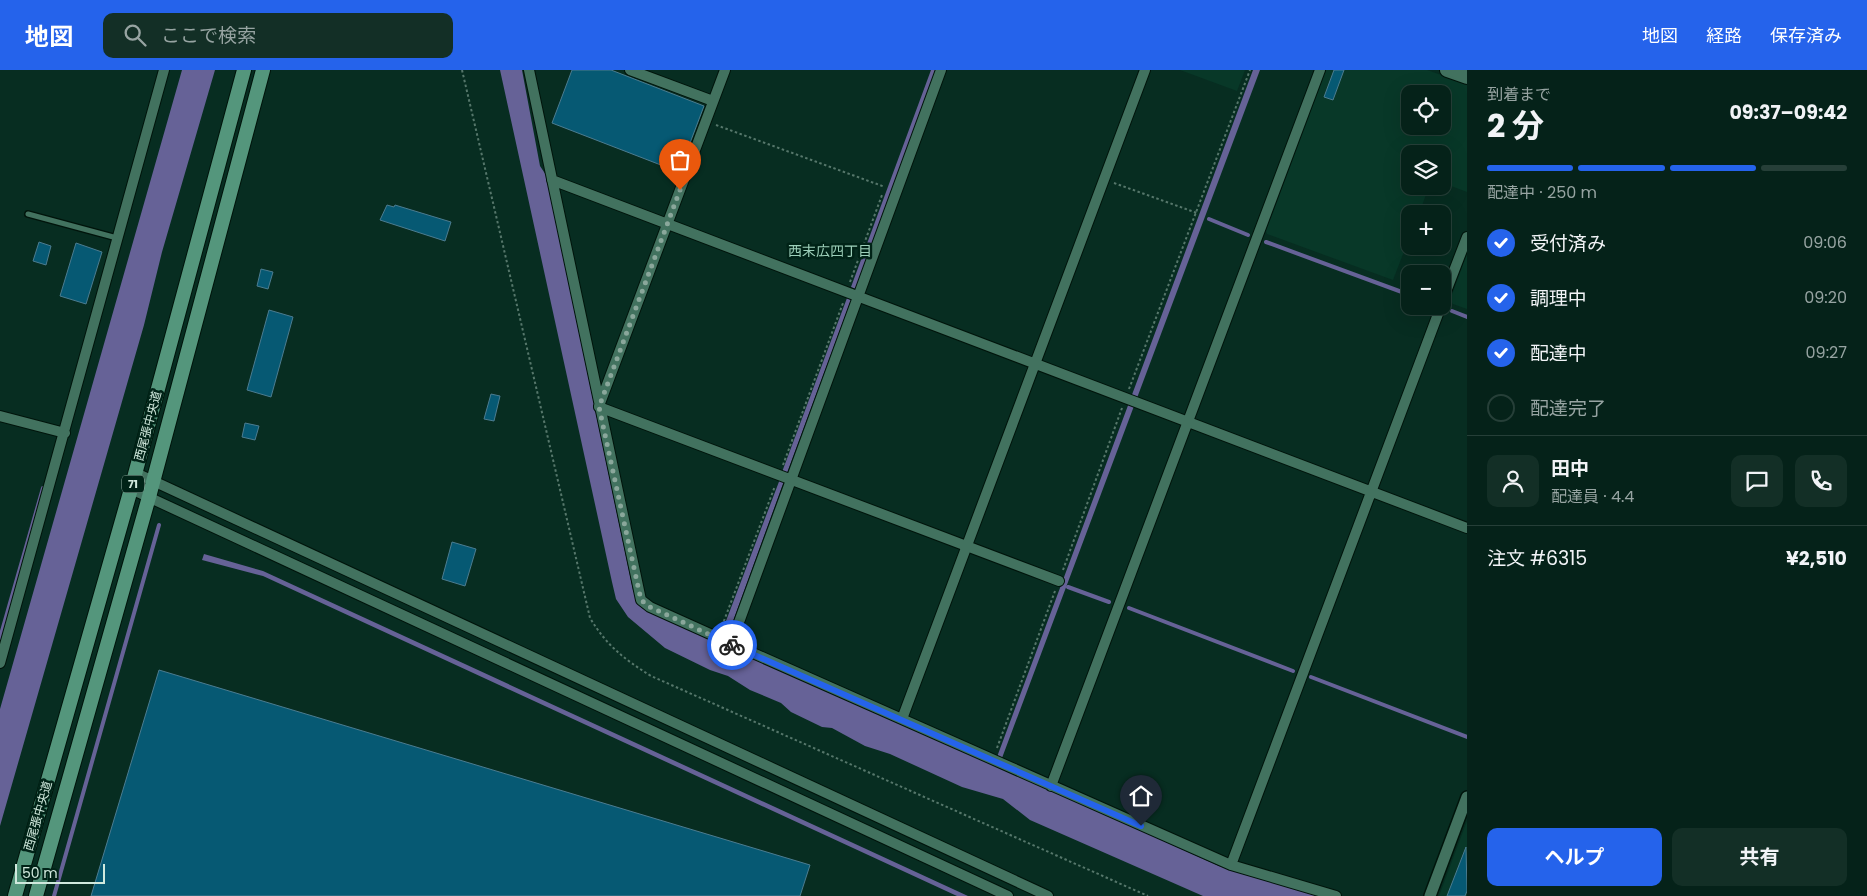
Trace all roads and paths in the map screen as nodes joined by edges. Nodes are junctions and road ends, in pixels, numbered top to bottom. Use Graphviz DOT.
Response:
graph roads {
  1 [pos="164,70"];
  2 [pos="244,70"];
  3 [pos="263,70"];
  4 [pos="462,70"];
  5 [pos="529,70"];
  6 [pos="630,70"];
  7 [pos="725,70"];
  8 [pos="941,70"];
  9 [pos="1145,70"];
  10 [pos="1250,70"];
  11 [pos="1320,70"];
  12 [pos="1448,70"];
  13 [pos="1467,77"];
  14 [pos="713,101"];
  15 [pos="706,120"];
  16 [pos="888,178"];
  17 [pos="1104,179"];
  18 [pos="552,180"];
  19 [pos="885,188"];
  20 [pos="1197,213"];
  21 [pos="28,214"];
  22 [pos="666,225"];
  23 [pos="1467,237"];
  24 [pos="118,239"];
  25 [pos="1451,279"];
  26 [pos="846,292"];
  27 [pos="858,297"];
  28 [pos="1438,315"];
  29 [pos="1035,364"];
  30 [pos="1126,399"];
  31 [pos="599,407"];
  32 [pos="0,416"];
  33 [pos="1186,422"];
  34 [pos="65,433"];
  35 [pos="136,473"];
  36 [pos="779,475"];
  37 [pos="791,479"];
  38 [pos="154,481"];
  39 [pos="131,489"];
  40 [pos="1371,491"];
  41 [pos="149,498"];
  42 [pos="1467,528"];
  43 [pos="967,546"];
  44 [pos="1059,581"];
  45 [pos="724,641"];
  46 [pos="0,662"];
  47 [pos="902,719"];
  48 [pos="997,762"];
  49 [pos="1051,786"];
  50 [pos="1467,797"];
  51 [pos="1231,865"];
  52 [pos="15,896"];
  53 [pos="36,896"];
  54 [pos="1008,896"];
  55 [pos="1048,896"];
  56 [pos="1148,896"];
  57 [pos="1336,896"];
  58 [pos="1430,896"];
  1 -- 24 [label="street"];
  2 -- 35 [label="main road, 西尾張中央道 / 71"];
  3 -- 38 [label="main road, 西尾張中央道 / 71"];
  4 -- 56 [label="path"];
  5 -- 18 [label="street"];
  6 -- 14 [label="street"];
  7 -- 14 [label="street"];
  8 -- 27 [label="street"];
  9 -- 17 [label="street"];
  10 -- 20 [label="path"];
  11 -- 33 [label="street"];
  12 -- 13 [label="main road"];
  14 -- 15 [label="street"];
  15 -- 19 [label="path"];
  15 -- 22 [label="street"];
  16 -- 19 [label="path"];
  17 -- 20 [label="path"];
  17 -- 29 [label="street"];
  18 -- 22 [label="street"];
  18 -- 31 [label="street"];
  19 -- 26 [label="path"];
  20 -- 30 [label="path"];
  21 -- 24 [label="lane"];
  22 -- 26 [label="street"];
  22 -- 31 [label="street"];
  23 -- 25 [label="street"];
  24 -- 34 [label="street"];
  26 -- 27 [label="street"];
  26 -- 36 [label="path"];
  27 -- 29 [label="street"];
  27 -- 37 [label="street"];
  28 -- 40 [label="street"];
  29 -- 30 [label="street"];
  29 -- 43 [label="street"];
  30 -- 33 [label="street"];
  30 -- 44 [label="path"];
  31 -- 36 [label="street"];
  31 -- 45 [label="street"];
  32 -- 34 [label="street"];
  33 -- 40 [label="street"];
  33 -- 49 [label="street"];
  34 -- 46 [label="street"];
  35 -- 38 [label="street"];
  35 -- 39 [label="main road, 西尾張中央道 / 71"];
  36 -- 37 [label="street"];
  36 -- 45 [label="path"];
  37 -- 43 [label="street"];
  37 -- 45 [label="street"];
  38 -- 41 [label="main road, 西尾張中央道 / 71"];
  38 -- 55 [label="street"];
  39 -- 41 [label="street"];
  39 -- 52 [label="main road, 西尾張中央道 / 71"];
  40 -- 42 [label="street"];
  40 -- 51 [label="street"];
  41 -- 53 [label="main road, 西尾張中央道 / 71"];
  41 -- 54 [label="street"];
  43 -- 44 [label="street"];
  43 -- 47 [label="street"];
  44 -- 48 [label="path"];
  45 -- 47 [label="street"];
  47 -- 48 [label="street"];
  48 -- 49 [label="street"];
  49 -- 51 [label="street"];
  50 -- 58 [label="street"];
  51 -- 57 [label="street"];
}
